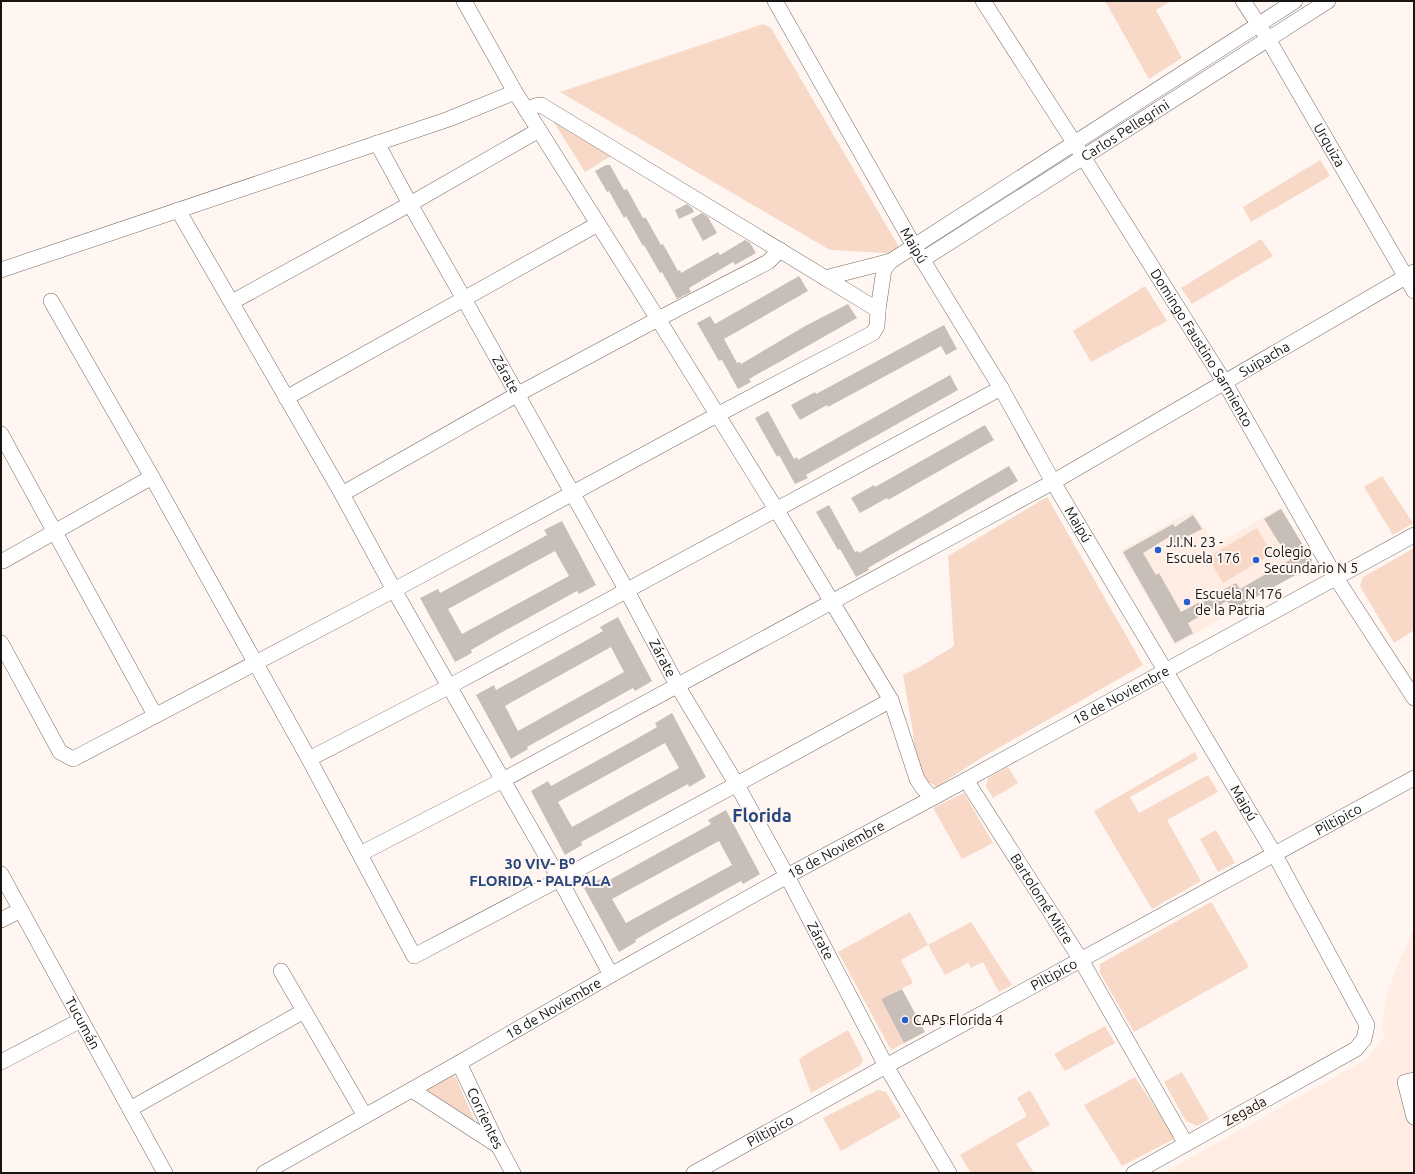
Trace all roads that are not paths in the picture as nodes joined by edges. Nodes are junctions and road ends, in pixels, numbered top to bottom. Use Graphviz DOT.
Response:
graph roads {
  1 [pos="464,1"];
  2 [pos="775,1"];
  3 [pos="983,1"];
  4 [pos="1243,1"];
  5 [pos="1295,1"];
  6 [pos="1328,1"];
  7 [pos="1258,24"];
  8 [pos="1268,40"];
  9 [pos="515,92"];
  10 [pos="526,110"];
  11 [pos="538,130"];
  12 [pos="377,143"];
  13 [pos="1079,150"];
  14 [pos="410,204"];
  15 [pos="178,210"];
  16 [pos="598,224"];
  17 [pos="914,246"];
  18 [pos="780,250"];
  19 [pos="922,260"];
  20 [pos="891,261"];
  21 [pos="1,270"];
  22 [pos="1410,275"];
  23 [pos="824,278"];
  24 [pos="1414,291"];
  25 [pos="464,299"];
  26 [pos="51,301"];
  27 [pos="232,302"];
  28 [pos="878,310"];
  29 [pos="658,319"];
  30 [pos="1225,383"];
  31 [pos="1001,388"];
  32 [pos="518,394"];
  33 [pos="286,398"];
  34 [pos="717,415"];
  35 [pos="1,434"];
  36 [pos="152,477"];
  37 [pos="1053,482"];
  38 [pos="572,493"];
  39 [pos="342,494"];
  40 [pos="776,509"];
  41 [pos="55,532"];
  42 [pos="1414,535"];
  43 [pos="4,561"];
  44 [pos="1336,578"];
  45 [pos="394,590"];
  46 [pos="627,590"];
  47 [pos="832,602"];
  48 [pos="1,642"];
  49 [pos="255,663"];
  50 [pos="1166,671"];
  51 [pos="677,685"];
  52 [pos="450,686"];
  53 [pos="1414,698"];
  54 [pos="890,700"];
  55 [pos="156,715"];
  56 [pos="309,759"];
  57 [pos="1414,778"];
  58 [pos="503,780"];
  59 [pos="966,780"];
  60 [pos="737,785"];
  61 [pos="932,798"];
  62 [pos="360,854"];
  63 [pos="1275,855"];
  64 [pos="1,874"];
  65 [pos="786,876"];
  66 [pos="560,880"];
  67 [pos="21,910"];
  68 [pos="1,920"];
  69 [pos="1081,960"];
  70 [pos="280,971"];
  71 [pos="611,975"];
  72 [pos="304,1011"];
  73 [pos="81,1020"];
  74 [pos="1356,1049"];
  75 [pos="1,1062"];
  76 [pos="459,1063"];
  77 [pos="886,1066"];
  78 [pos="1414,1080"];
  79 [pos="412,1090"];
  80 [pos="130,1109"];
  81 [pos="365,1116"];
  82 [pos="1414,1117"];
  83 [pos="1186,1144"];
  84 [pos="498,1145"];
  85 [pos="166,1173"];
  86 [pos="264,1173"];
  87 [pos="513,1173"];
  88 [pos="694,1173"];
  89 [pos="949,1173"];
  90 [pos="1134,1173"];
  1 -- 9 [label="street"];
  2 -- 17 [label="street, Maipú"];
  3 -- 13 [label="street, Domingo Faustino Sarmiento"];
  4 -- 7 [label="street, Urquiza"];
  5 -- 7 [label="street, Carlos Pellegrini"];
  6 -- 8 [label="street, Carlos Pellegrini"];
  7 -- 8 [label="street, Urquiza"];
  7 -- 13 [label="street, Carlos Pellegrini"];
  8 -- 13 [label="street, Carlos Pellegrini"];
  8 -- 22 [label="street, Urquiza"];
  9 -- 10 [label="street"];
  9 -- 12 [label="street"];
  10 -- 11 [label="street"];
  10 -- 18 [label="street"];
  11 -- 14 [label="street"];
  11 -- 16 [label="street"];
  12 -- 14 [label="street, Zárate"];
  12 -- 15 [label="street"];
  13 -- 17 [label="street, Carlos Pellegrini"];
  13 -- 19 [label="street, Carlos Pellegrini"];
  13 -- 30 [label="street, Domingo Faustino Sarmiento"];
  14 -- 25 [label="street, Zárate"];
  14 -- 27 [label="street"];
  15 -- 21 [label="street"];
  15 -- 27 [label="street"];
  16 -- 25 [label="street"];
  16 -- 29 [label="street"];
  17 -- 19 [label="street, Maipú"];
  17 -- 20 [label="street, Carlos Pellegrini"];
  18 -- 23 [label="street"];
  18 -- 29 [label="street"];
  19 -- 31 [label="street, Maipú"];
  20 -- 23 [label="street"];
  20 -- 28 [label="street"];
  22 -- 24 [label="street, Urquiza"];
  22 -- 30 [label="street, Suipacha"];
  23 -- 28 [label="street"];
  25 -- 32 [label="street, Zárate"];
  25 -- 33 [label="street"];
  26 -- 36 [label="street"];
  27 -- 33 [label="street"];
  28 -- 34 [label="street"];
  29 -- 32 [label="street"];
  29 -- 34 [label="street"];
  30 -- 37 [label="street, Suipacha"];
  30 -- 44 [label="street, Domingo Faustino Sarmiento"];
  31 -- 37 [label="street, Maipú"];
  31 -- 40 [label="street"];
  32 -- 38 [label="street, Zárate"];
  32 -- 39 [label="street"];
  33 -- 39 [label="street"];
  34 -- 38 [label="street"];
  34 -- 40 [label="street"];
  35 -- 41 [label="street"];
  36 -- 41 [label="street"];
  36 -- 49 [label="street"];
  37 -- 47 [label="street, Suipacha"];
  37 -- 50 [label="street, Maipú"];
  38 -- 45 [label="street"];
  38 -- 46 [label="street, Zárate"];
  39 -- 45 [label="street"];
  40 -- 46 [label="street"];
  40 -- 47 [label="street"];
  41 -- 43 [label="street"];
  41 -- 55 [label="street"];
  42 -- 44 [label="street, 18 de Noviembre"];
  44 -- 50 [label="street, 18 de Noviembre"];
  44 -- 53 [label="street, Domingo Faustino Sarmiento"];
  45 -- 49 [label="street"];
  45 -- 52 [label="street"];
  46 -- 51 [label="street, Zárate"];
  46 -- 52 [label="street"];
  47 -- 51 [label="street, Suipacha"];
  47 -- 54 [label="street"];
  48 -- 55 [label="street"];
  49 -- 55 [label="street"];
  49 -- 56 [label="street"];
  50 -- 59 [label="street, 18 de Noviembre"];
  50 -- 63 [label="street, Maipú"];
  51 -- 58 [label="street, Suipacha"];
  51 -- 60 [label="street, Zárate"];
  52 -- 56 [label="street"];
  52 -- 58 [label="street"];
  54 -- 60 [label="street"];
  54 -- 61 [label="street"];
  56 -- 62 [label="street"];
  57 -- 63 [label="street, Piltipico"];
  58 -- 62 [label="street, Suipacha"];
  58 -- 66 [label="street"];
  59 -- 61 [label="street, 18 de Noviembre"];
  59 -- 69 [label="street, Bartolomé Mitre"];
  60 -- 65 [label="street, Zárate"];
  60 -- 66 [label="street"];
  61 -- 65 [label="street, 18 de Noviembre"];
  62 -- 66 [label="street"];
  63 -- 69 [label="street, Piltipico"];
  63 -- 74 [label="street, Maipú"];
  64 -- 67 [label="street, Tucumán"];
  65 -- 71 [label="street, 18 de Noviembre"];
  65 -- 77 [label="street, Zárate"];
  66 -- 71 [label="street"];
  67 -- 68 [label="street"];
  67 -- 73 [label="street, Tucumán"];
  69 -- 77 [label="street, Piltipico"];
  69 -- 83 [label="street, Bartolomé Mitre"];
  70 -- 72 [label="street"];
  71 -- 76 [label="street, 18 de Noviembre"];
  72 -- 80 [label="street"];
  72 -- 81 [label="street"];
  73 -- 75 [label="street"];
  73 -- 80 [label="street, Tucumán"];
  74 -- 83 [label="street, Zegada"];
  76 -- 79 [label="street, 18 de Noviembre"];
  76 -- 84 [label="street, Corrientes"];
  77 -- 88 [label="street, Piltipico"];
  77 -- 89 [label="street, Zárate"];
  78 -- 82 [label="street"];
  79 -- 81 [label="street, 18 de Noviembre"];
  79 -- 84 [label="street"];
  80 -- 85 [label="street, Tucumán"];
  81 -- 86 [label="street, 18 de Noviembre"];
  83 -- 90 [label="street, Zegada"];
  84 -- 87 [label="street, Corrientes"];
}
